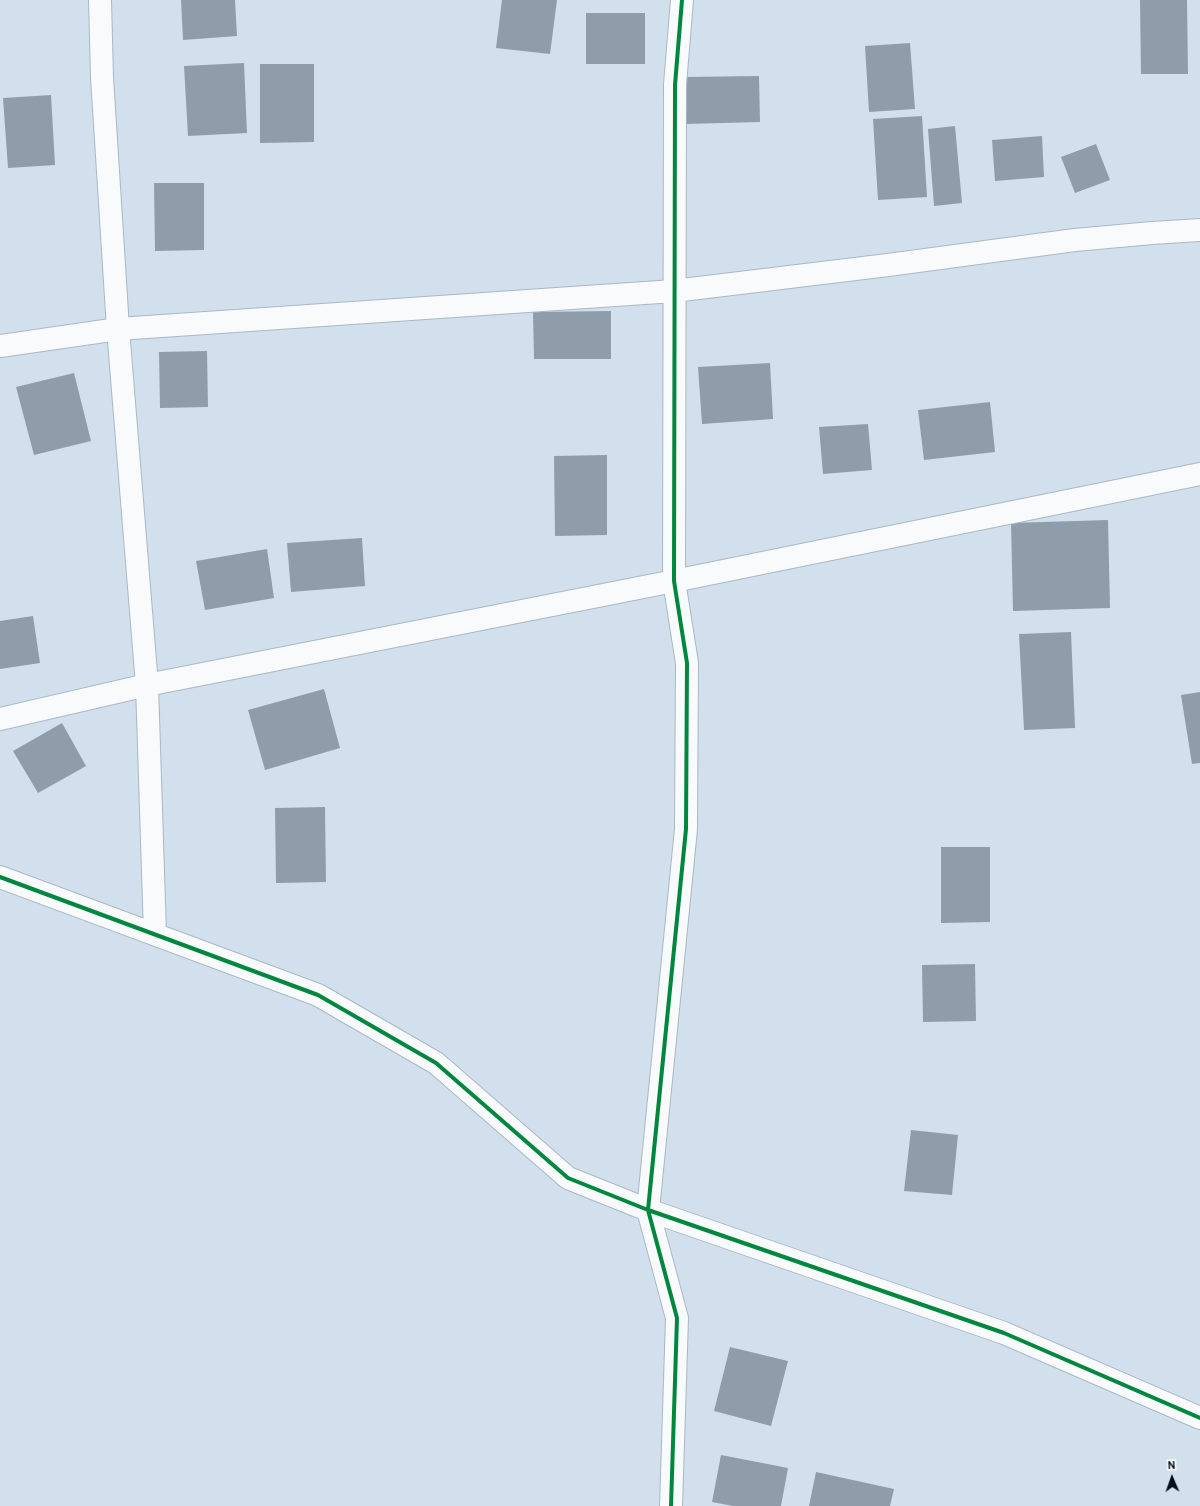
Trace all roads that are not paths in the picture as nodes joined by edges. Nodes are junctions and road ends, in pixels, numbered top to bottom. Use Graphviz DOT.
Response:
graph roads {
  1 [pos="100,0"];
  2 [pos="682,0"];
  3 [pos="1200,230"];
  4 [pos="674,291"];
  5 [pos="118,330"];
  6 [pos="0,346"];
  7 [pos="1200,474"];
  8 [pos="674,581"];
  9 [pos="147,685"];
  10 [pos="0,719"];
  11 [pos="0,877"];
  12 [pos="155,934"];
  13 [pos="648,1210"];
  14 [pos="1200,1418"];
  15 [pos="671,1506"];
  1 -- 5 [label="street"];
  2 -- 4 [label="street"];
  3 -- 4 [label="street"];
  4 -- 5 [label="street"];
  4 -- 8 [label="street"];
  5 -- 6 [label="street"];
  5 -- 9 [label="street"];
  7 -- 8 [label="street"];
  8 -- 9 [label="street"];
  8 -- 13 [label="street"];
  9 -- 10 [label="street"];
  9 -- 12 [label="street"];
  11 -- 12 [label="street"];
  12 -- 13 [label="street"];
  13 -- 14 [label="street"];
  13 -- 15 [label="street"];
}
